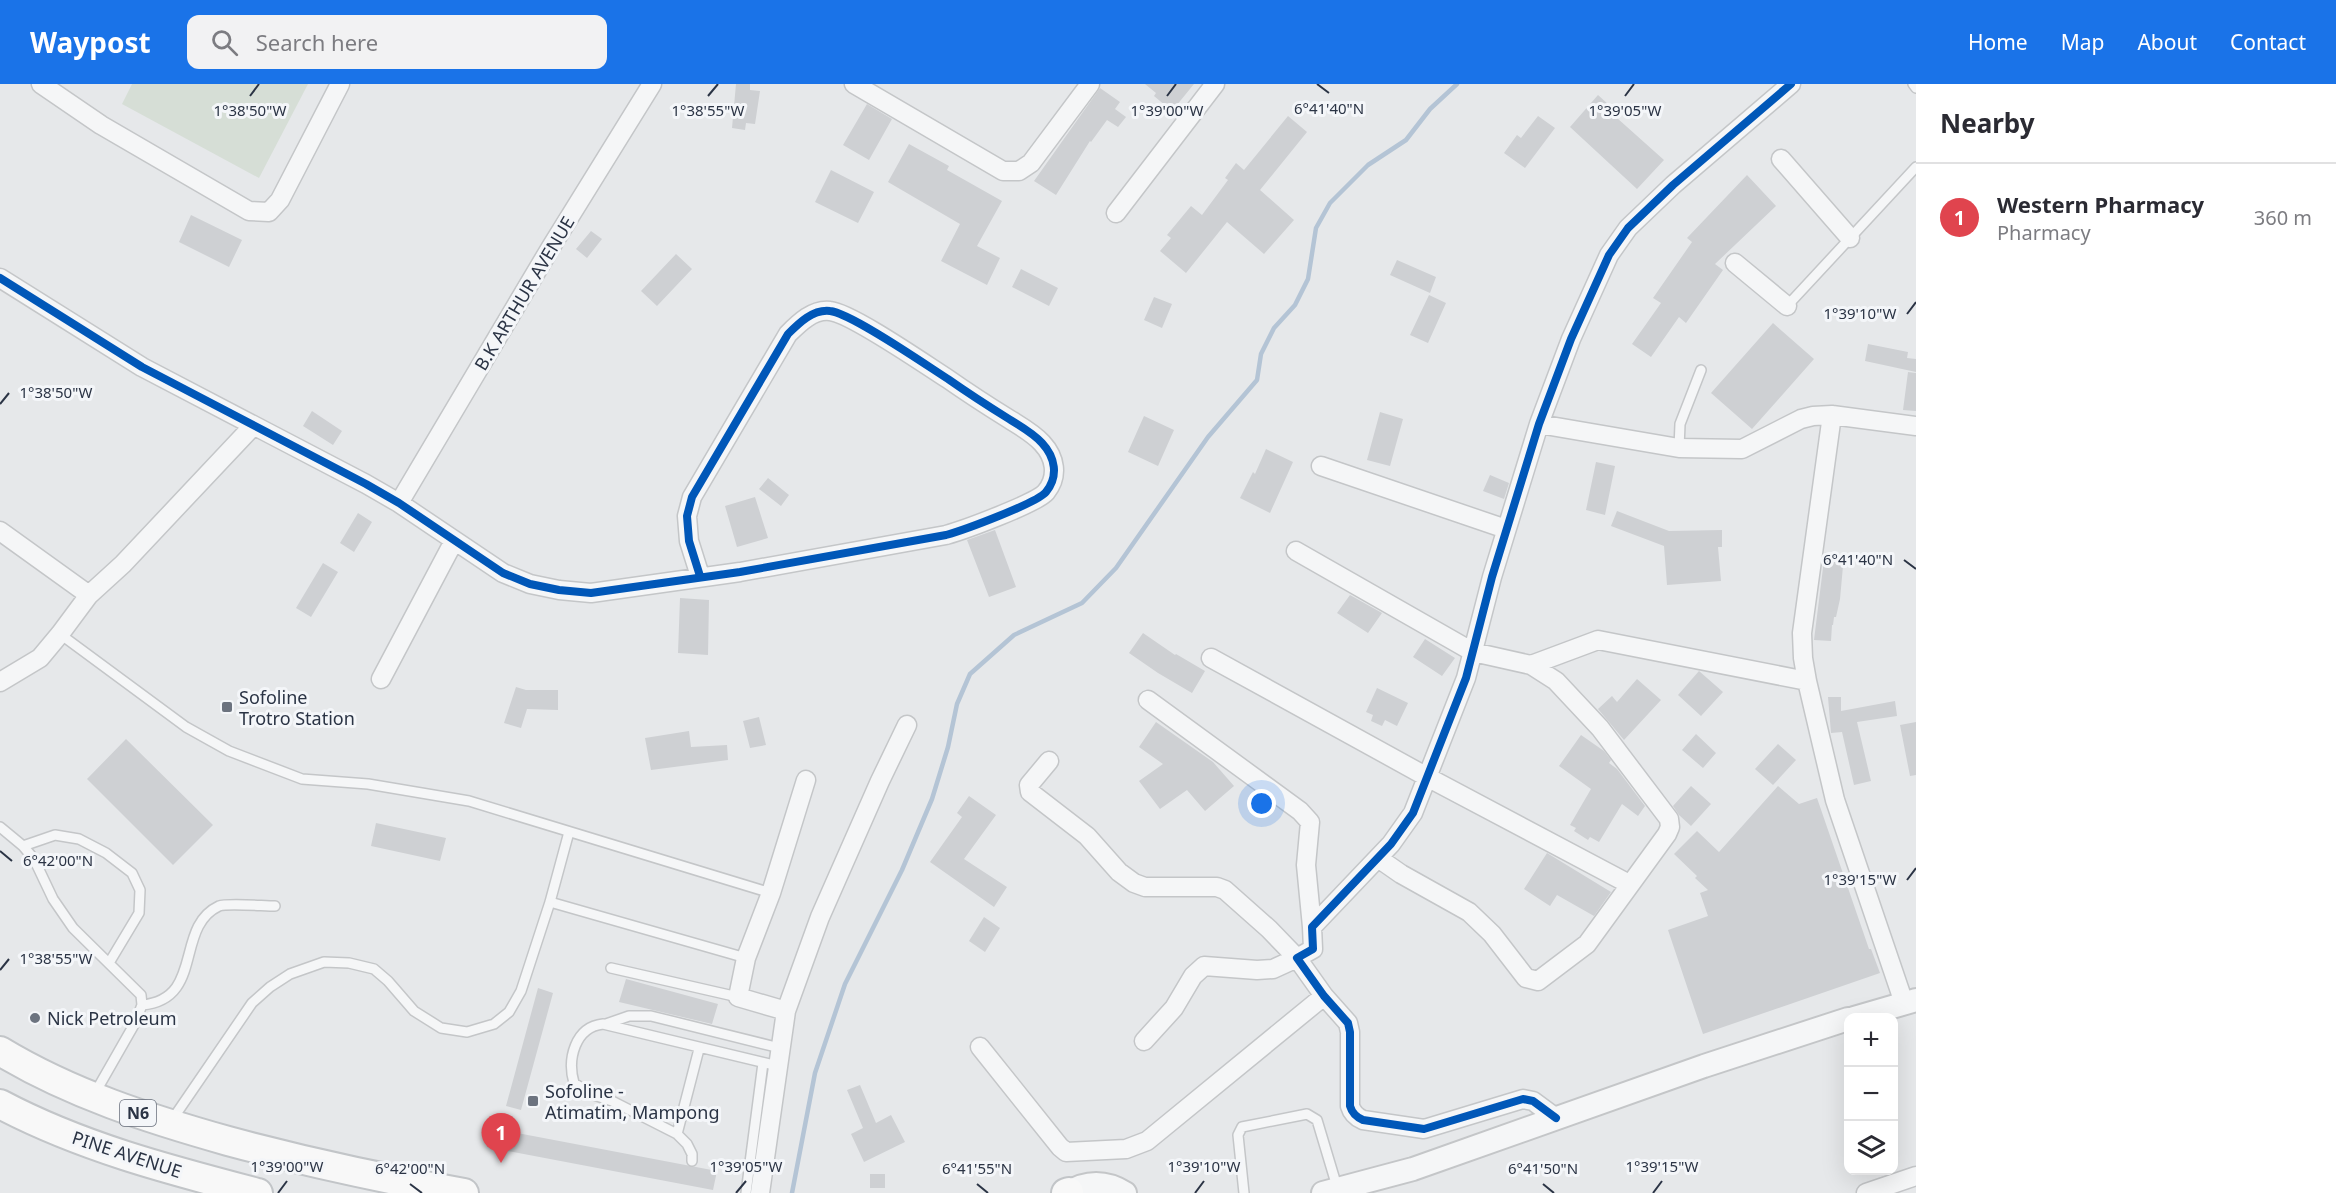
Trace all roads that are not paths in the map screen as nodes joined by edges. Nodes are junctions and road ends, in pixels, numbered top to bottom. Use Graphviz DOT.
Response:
graph roads {
  1 [pos="41,84"];
  2 [pos="340,84"];
  3 [pos="652,84"];
  4 [pos="854,84"];
  5 [pos="1090,84"];
  6 [pos="1215,84"];
  7 [pos="1791,84"];
  8 [pos="1913,84"];
  9 [pos="1916,88"];
  10 [pos="1781,159"];
  11 [pos="1916,167"];
  12 [pos="1116,213"];
  13 [pos="1850,238"];
  14 [pos="1735,263"];
  15 [pos="0,278"];
  16 [pos="1787,306"];
  17 [pos="1701,370"];
  18 [pos="1832,415"];
  19 [pos="1539,424"];
  20 [pos="253,426"];
  21 [pos="1916,426"];
  22 [pos="1679,448"];
  23 [pos="1321,466"];
  24 [pos="399,503"];
  25 [pos="1506,529"];
  26 [pos="0,531"];
  27 [pos="454,541"];
  28 [pos="1296,551"];
  29 [pos="700,576"];
  30 [pos="89,595"];
  31 [pos="60,634"];
  32 [pos="1473,652"];
  33 [pos="1211,658"];
  34 [pos="1531,665"];
  35 [pos="381,679"];
  36 [pos="1807,681"];
  37 [pos="0,682"];
  38 [pos="1148,700"];
  39 [pos="908,725"];
  40 [pos="1049,761"];
  41 [pos="1429,778"];
  42 [pos="806,780"];
  43 [pos="0,827"];
  44 [pos="569,832"];
  45 [pos="23,846"];
  46 [pos="1378,858"];
  47 [pos="1629,884"];
  48 [pos="771,893"];
  49 [pos="550,902"];
  50 [pos="274,906"];
  51 [pos="1312,927"];
  52 [pos="746,958"];
  53 [pos="1297,958"];
  54 [pos="109,963"];
  55 [pos="611,968"];
  56 [pos="1324,996"];
  57 [pos="738,997"];
  58 [pos="1910,1001"];
  59 [pos="142,1005"];
  60 [pos="786,1011"];
  61 [pos="1868,1013"];
  62 [pos="1844,1020"];
  63 [pos="603,1024"];
  64 [pos="1144,1041"];
  65 [pos="980,1047"];
  66 [pos="699,1049"];
  67 [pos="0,1051"];
  68 [pos="774,1059"];
  69 [pos="93,1098"];
  70 [pos="0,1104"];
  71 [pos="1556,1118"];
  72 [pos="169,1124"];
  73 [pos="677,1134"];
  74 [pos="692,1161"];
  75 [pos="1916,1176"];
  76 [pos="1330,1191"];
  77 [pos="258,1193"];
  78 [pos="464,1193"];
  79 [pos="746,1193"];
  80 [pos="760,1193"];
  81 [pos="1068,1193"];
  82 [pos="1125,1193"];
  83 [pos="1244,1193"];
  84 [pos="1866,1193"];
  1 -- 2 [label="street"];
  3 -- 24 [label="street, B.K ARTHUR AVENUE"];
  4 -- 5 [label="street"];
  6 -- 12 [label="street"];
  7 -- 19 [label="street"];
  8 -- 9 [label="lane"];
  10 -- 13 [label="street"];
  11 -- 13 [label="lane"];
  13 -- 16 [label="lane"];
  14 -- 16 [label="street"];
  15 -- 20 [label="street"];
  17 -- 22 [label="lane"];
  18 -- 21 [label="street"];
  18 -- 22 [label="street"];
  18 -- 36 [label="street"];
  19 -- 22 [label="street"];
  19 -- 25 [label="street"];
  20 -- 24 [label="street"];
  20 -- 30 [label="street"];
  23 -- 25 [label="street"];
  24 -- 27 [label="street"];
  25 -- 32 [label="street"];
  26 -- 30 [label="street"];
  27 -- 29 [label="street"];
  27 -- 35 [label="street"];
  28 -- 32 [label="street"];
  29 -- 29 [label="street"];
  30 -- 31 [label="street"];
  31 -- 37 [label="street"];
  31 -- 44 [label="lane"];
  32 -- 34 [label="street"];
  32 -- 41 [label="street"];
  33 -- 41 [label="street"];
  34 -- 36 [label="street"];
  34 -- 47 [label="street"];
  36 -- 58 [label="street"];
  38 -- 51 [label="street"];
  39 -- 60 [label="street"];
  40 -- 53 [label="street"];
  41 -- 46 [label="street"];
  41 -- 47 [label="street"];
  42 -- 48 [label="street"];
  43 -- 45 [label="lane"];
  44 -- 48 [label="lane"];
  44 -- 49 [label="lane"];
  45 -- 54 [label="lane"];
  45 -- 54 [label="lane"];
  46 -- 47 [label="street"];
  46 -- 51 [label="street"];
  48 -- 52 [label="street"];
  49 -- 52 [label="lane"];
  49 -- 72 [label="lane"];
  50 -- 59 [label="lane"];
  51 -- 53 [label="street"];
  52 -- 57 [label="street"];
  53 -- 56 [label="street"];
  53 -- 64 [label="street"];
  54 -- 59 [label="lane"];
  55 -- 57 [label="lane"];
  56 -- 65 [label="street"];
  56 -- 71 [label="street"];
  57 -- 60 [label="street"];
  58 -- 61 [label="street"];
  59 -- 69 [label="lane"];
  60 -- 68 [label="street"];
  62 -- 71 [label="street"];
  63 -- 66 [label="lane"];
  63 -- 68 [label="lane"];
  63 -- 73 [label="lane"];
  66 -- 68 [label="lane"];
  66 -- 73 [label="lane"];
  67 -- 69 [label="main road, N6"];
  68 -- 79 [label="lane"];
  68 -- 80 [label="street"];
  69 -- 72 [label="main road, N6"];
  70 -- 77 [label="main road, PINE AVENUE"];
  71 -- 76 [label="street"];
  72 -- 78 [label="main road, N6"];
  73 -- 74 [label="lane"];
  75 -- 84 [label="street"];
  76 -- 83 [label="lane"];
  81 -- 82 [label="street"];
}
